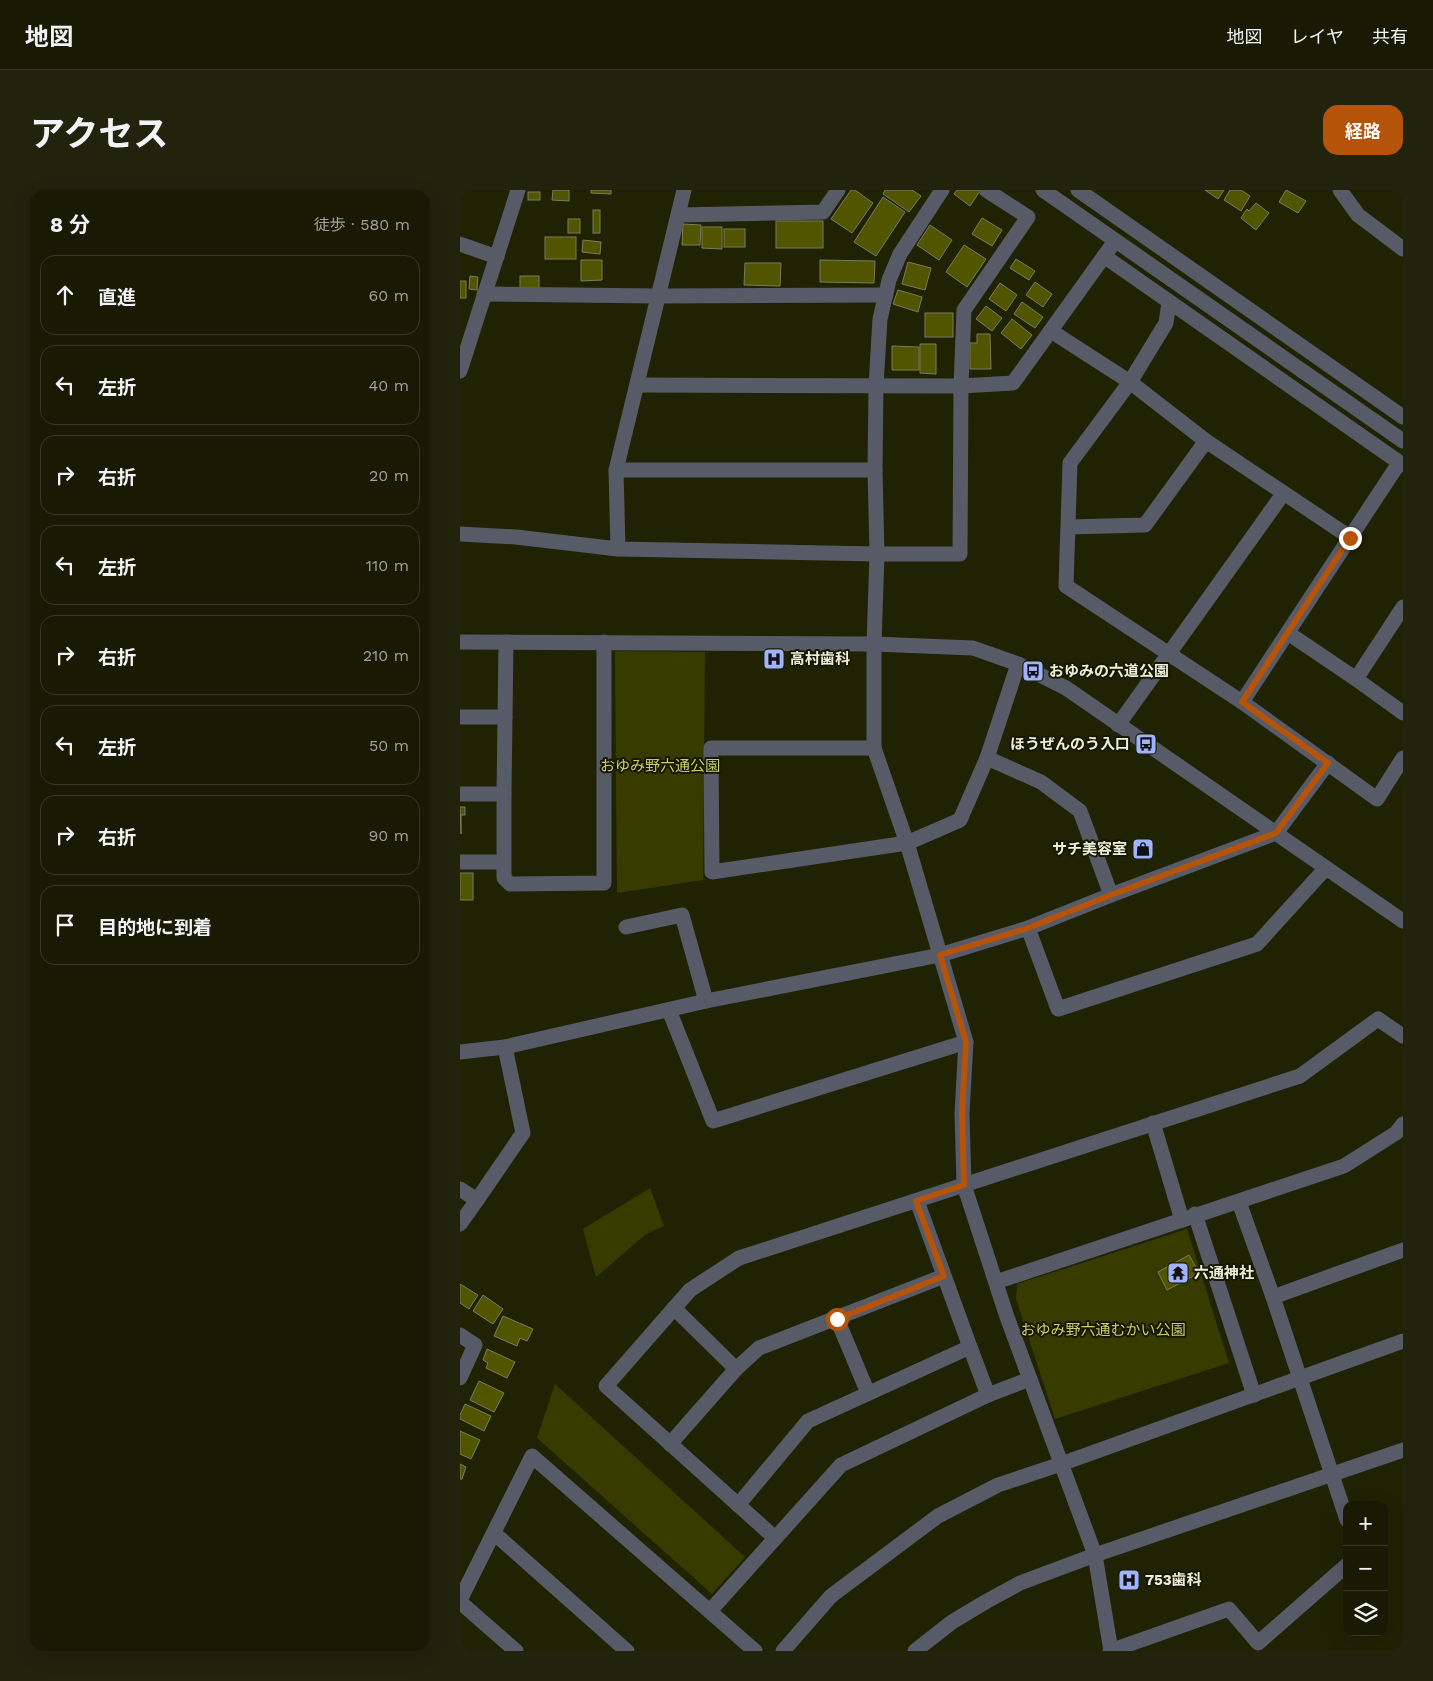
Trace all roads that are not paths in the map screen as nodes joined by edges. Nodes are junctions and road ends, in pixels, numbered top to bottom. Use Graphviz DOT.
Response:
graph roads {
  1 [pos="518,190"];
  2 [pos="684,190"];
  3 [pos="838,190"];
  4 [pos="942,190"];
  5 [pos="986,190"];
  6 [pos="1043,190"];
  7 [pos="1078,190"];
  8 [pos="1340,190"];
  9 [pos="678,214"];
  10 [pos="1115,241"];
  11 [pos="460,244"];
  12 [pos="1403,249"];
  13 [pos="1104,256"];
  14 [pos="496,257"];
  15 [pos="484,294"];
  16 [pos="886,295"];
  17 [pos="658,296"];
  18 [pos="1170,302"];
  19 [pos="1051,331"];
  20 [pos="460,372"];
  21 [pos="1130,382"];
  22 [pos="638,385"];
  23 [pos="876,386"];
  24 [pos="961,386"];
  25 [pos="1403,417"];
  26 [pos="1206,441"];
  27 [pos="1403,441"];
  28 [pos="1401,464"];
  29 [pos="616,470"];
  30 [pos="875,470"];
  31 [pos="1283,494"];
  32 [pos="1069,528"];
  33 [pos="460,534"];
  34 [pos="1350,538"];
  35 [pos="618,549"];
  36 [pos="877,554"];
  37 [pos="1403,607"];
  38 [pos="1288,633"];
  39 [pos="460,642"];
  40 [pos="506,642"];
  41 [pos="604,642"];
  42 [pos="874,644"];
  43 [pos="1168,655"];
  44 [pos="1018,664"];
  45 [pos="1356,679"];
  46 [pos="1242,702"];
  47 [pos="1403,713"];
  48 [pos="460,717"];
  49 [pos="505,717"];
  50 [pos="1118,725"];
  51 [pos="874,748"];
  52 [pos="986,758"];
  53 [pos="1403,758"];
  54 [pos="1328,763"];
  55 [pos="460,794"];
  56 [pos="504,794"];
  57 [pos="1276,833"];
  58 [pos="907,843"];
  59 [pos="460,862"];
  60 [pos="503,862"];
  61 [pos="1326,868"];
  62 [pos="1111,895"];
  63 [pos="1403,922"];
  64 [pos="626,927"];
  65 [pos="1028,928"];
  66 [pos="940,955"];
  67 [pos="706,1001"];
  68 [pos="669,1010"];
  69 [pos="1403,1036"];
  70 [pos="966,1042"];
  71 [pos="505,1047"];
  72 [pos="460,1052"];
  73 [pos="1154,1123"];
  74 [pos="1401,1132"];
  75 [pos="964,1185"];
  76 [pos="460,1189"];
  77 [pos="478,1200"];
  78 [pos="916,1201"];
  79 [pos="1239,1202"];
  80 [pos="1188,1217"];
  81 [pos="460,1224"];
  82 [pos="1403,1250"];
  83 [pos="944,1276"];
  84 [pos="996,1282"];
  85 [pos="1273,1297"];
  86 [pos="674,1308"];
  87 [pos="837,1319"];
  88 [pos="460,1335"];
  89 [pos="1403,1341"];
  90 [pos="970,1346"];
  91 [pos="736,1369"];
  92 [pos="460,1378"];
  93 [pos="1030,1379"];
  94 [pos="1299,1379"];
  95 [pos="868,1393"];
  96 [pos="1254,1394"];
  97 [pos="988,1395"];
  98 [pos="670,1444"];
  99 [pos="1403,1450"];
  100 [pos="1061,1464"];
  101 [pos="1331,1476"];
  102 [pos="738,1505"];
  103 [pos="1343,1509"];
  104 [pos="494,1533"];
  105 [pos="775,1538"];
  106 [pos="1095,1555"];
  107 [pos="1343,1569"];
  108 [pos="460,1601"];
  109 [pos="710,1611"];
  110 [pos="516,1651"];
  111 [pos="627,1651"];
  112 [pos="755,1651"];
  113 [pos="783,1651"];
  114 [pos="915,1651"];
  115 [pos="1111,1651"];
  1 -- 14 [label="street"];
  2 -- 9 [label="street"];
  3 -- 9 [label="street"];
  4 -- 16 [label="street"];
  5 -- 24 [label="street"];
  6 -- 10 [label="street"];
  7 -- 25 [label="street"];
  8 -- 12 [label="street"];
  9 -- 17 [label="street"];
  10 -- 13 [label="street"];
  10 -- 27 [label="street"];
  11 -- 14 [label="street"];
  13 -- 18 [label="street"];
  13 -- 19 [label="street"];
  14 -- 15 [label="street"];
  15 -- 17 [label="street"];
  15 -- 20 [label="street"];
  16 -- 17 [label="street"];
  16 -- 23 [label="street"];
  17 -- 22 [label="street"];
  18 -- 21 [label="street"];
  18 -- 28 [label="street"];
  19 -- 21 [label="street"];
  19 -- 24 [label="street"];
  21 -- 26 [label="street"];
  21 -- 32 [label="street"];
  22 -- 23 [label="street"];
  22 -- 29 [label="street"];
  23 -- 24 [label="street"];
  23 -- 30 [label="street"];
  24 -- 36 [label="street"];
  26 -- 31 [label="street"];
  26 -- 32 [label="street"];
  28 -- 34 [label="street"];
  29 -- 30 [label="street"];
  29 -- 35 [label="street"];
  30 -- 36 [label="street"];
  31 -- 34 [label="street"];
  31 -- 43 [label="street"];
  32 -- 43 [label="street"];
  33 -- 35 [label="street"];
  34 -- 38 [label="street"];
  35 -- 36 [label="street"];
  36 -- 42 [label="street"];
  37 -- 45 [label="street"];
  38 -- 45 [label="street"];
  38 -- 46 [label="street"];
  39 -- 40 [label="street"];
  40 -- 41 [label="street"];
  40 -- 49 [label="street"];
  41 -- 42 [label="street"];
  41 -- 60 [label="street"];
  42 -- 44 [label="street"];
  42 -- 51 [label="street"];
  43 -- 46 [label="street"];
  43 -- 50 [label="street"];
  44 -- 50 [label="street"];
  44 -- 52 [label="street"];
  45 -- 47 [label="street"];
  46 -- 54 [label="street"];
  48 -- 49 [label="street"];
  49 -- 56 [label="street"];
  50 -- 57 [label="street"];
  51 -- 58 [label="street"];
  51 -- 58 [label="street"];
  52 -- 58 [label="street"];
  52 -- 62 [label="street"];
  53 -- 54 [label="street"];
  54 -- 57 [label="street"];
  55 -- 56 [label="street"];
  56 -- 60 [label="street"];
  57 -- 61 [label="street"];
  57 -- 62 [label="street"];
  58 -- 66 [label="street"];
  59 -- 60 [label="street"];
  61 -- 63 [label="street"];
  61 -- 65 [label="street"];
  62 -- 65 [label="street"];
  64 -- 67 [label="street"];
  65 -- 66 [label="street"];
  66 -- 67 [label="street"];
  66 -- 70 [label="street"];
  67 -- 68 [label="street"];
  68 -- 70 [label="street"];
  68 -- 71 [label="street"];
  69 -- 73 [label="street"];
  70 -- 75 [label="street"];
  71 -- 72 [label="street"];
  71 -- 77 [label="street"];
  73 -- 75 [label="street"];
  73 -- 80 [label="street"];
  74 -- 79 [label="street"];
  75 -- 78 [label="street"];
  75 -- 84 [label="street"];
  76 -- 77 [label="street"];
  77 -- 81 [label="street"];
  78 -- 83 [label="street"];
  78 -- 86 [label="street"];
  79 -- 80 [label="street"];
  79 -- 85 [label="street"];
  80 -- 84 [label="street"];
  80 -- 96 [label="street"];
  82 -- 85 [label="street"];
  83 -- 87 [label="street"];
  83 -- 90 [label="street"];
  84 -- 93 [label="street"];
  85 -- 94 [label="street"];
  86 -- 91 [label="street"];
  86 -- 98 [label="street"];
  87 -- 91 [label="street"];
  87 -- 95 [label="street"];
  88 -- 92 [label="street"];
  89 -- 94 [label="street"];
  90 -- 95 [label="street"];
  90 -- 97 [label="street"];
  91 -- 98 [label="street"];
  93 -- 97 [label="street"];
  93 -- 100 [label="street"];
  94 -- 96 [label="street"];
  94 -- 101 [label="street"];
  95 -- 102 [label="street"];
  96 -- 100 [label="street"];
  97 -- 105 [label="street"];
  98 -- 102 [label="street"];
  99 -- 101 [label="street"];
  100 -- 106 [label="street"];
  100 -- 113 [label="street"];
  101 -- 103 [label="street"];
  101 -- 106 [label="street"];
  102 -- 105 [label="street"];
  104 -- 108 [label="street"];
  104 -- 109 [label="street"];
  104 -- 111 [label="street"];
  105 -- 109 [label="street"];
  106 -- 114 [label="street"];
  106 -- 115 [label="street"];
  107 -- 115 [label="street"];
  108 -- 110 [label="street"];
  109 -- 112 [label="street"];
}
